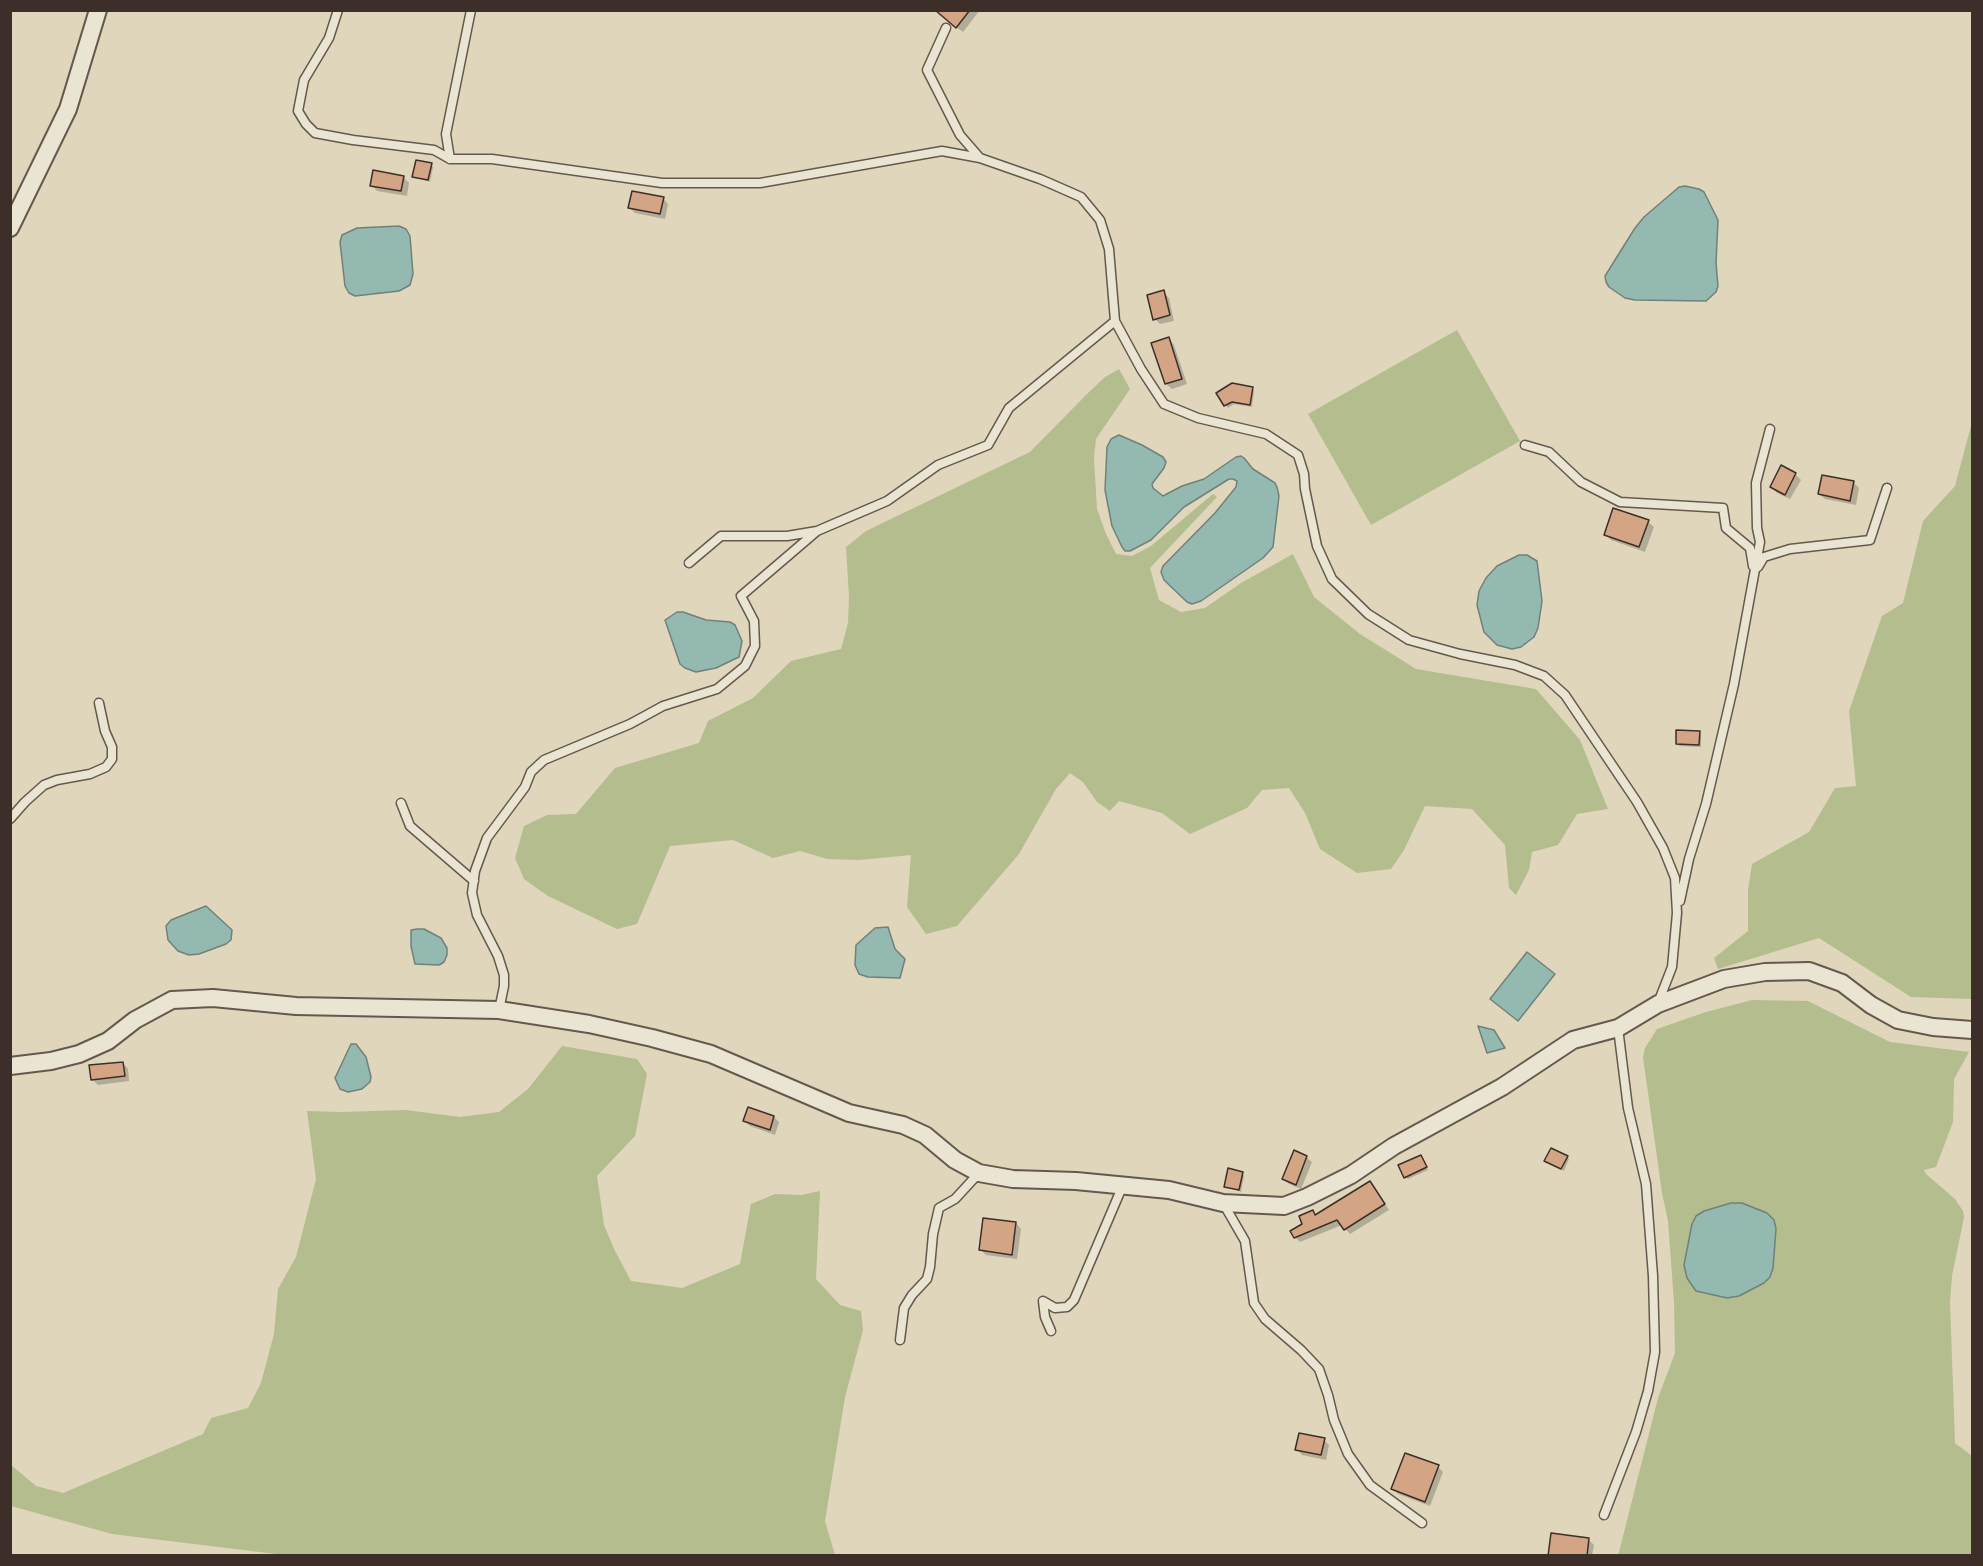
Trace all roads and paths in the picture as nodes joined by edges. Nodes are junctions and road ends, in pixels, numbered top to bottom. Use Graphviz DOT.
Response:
graph roads {
  1 [pos="98,10"];
  2 [pos="338,10"];
  3 [pos="471,10"];
  4 [pos="946,28"];
  5 [pos="980,158"];
  6 [pos="450,159"];
  7 [pos="10,228"];
  8 [pos="1115,321"];
  9 [pos="1770,429"];
  10 [pos="1524,445"];
  11 [pos="1887,488"];
  12 [pos="817,531"];
  13 [pos="689,563"];
  14 [pos="1755,572"];
  15 [pos="99,704"];
  16 [pos="400,803"];
  17 [pos="10,819"];
  18 [pos="474,881"];
  19 [pos="1677,913"];
  20 [pos="1658,1004"];
  21 [pos="499,1010"];
  22 [pos="1618,1028"];
  23 [pos="1972,1030"];
  24 [pos="10,1066"];
  25 [pos="979,1173"];
  26 [pos="1123,1185"];
  27 [pos="1223,1203"];
  28 [pos="1051,1332"];
  29 [pos="900,1340"];
  30 [pos="1604,1515"];
  31 [pos="1422,1523"];
  1 -- 7 [label="street"];
  2 -- 6 [label="lane"];
  3 -- 6 [label="lane"];
  4 -- 5 [label="lane"];
  5 -- 6 [label="lane"];
  5 -- 8 [label="lane"];
  8 -- 12 [label="lane"];
  8 -- 19 [label="lane"];
  9 -- 14 [label="lane"];
  10 -- 14 [label="lane"];
  11 -- 14 [label="lane"];
  12 -- 13 [label="lane"];
  12 -- 18 [label="lane"];
  14 -- 19 [label="lane"];
  15 -- 17 [label="lane"];
  16 -- 18 [label="lane"];
  18 -- 21 [label="lane"];
  19 -- 20 [label="lane"];
  20 -- 22 [label="street"];
  20 -- 23 [label="street"];
  21 -- 24 [label="street"];
  21 -- 25 [label="street"];
  22 -- 27 [label="street"];
  22 -- 30 [label="lane"];
  25 -- 26 [label="street"];
  25 -- 29 [label="lane"];
  26 -- 27 [label="street"];
  26 -- 28 [label="lane"];
  27 -- 31 [label="lane"];
}
